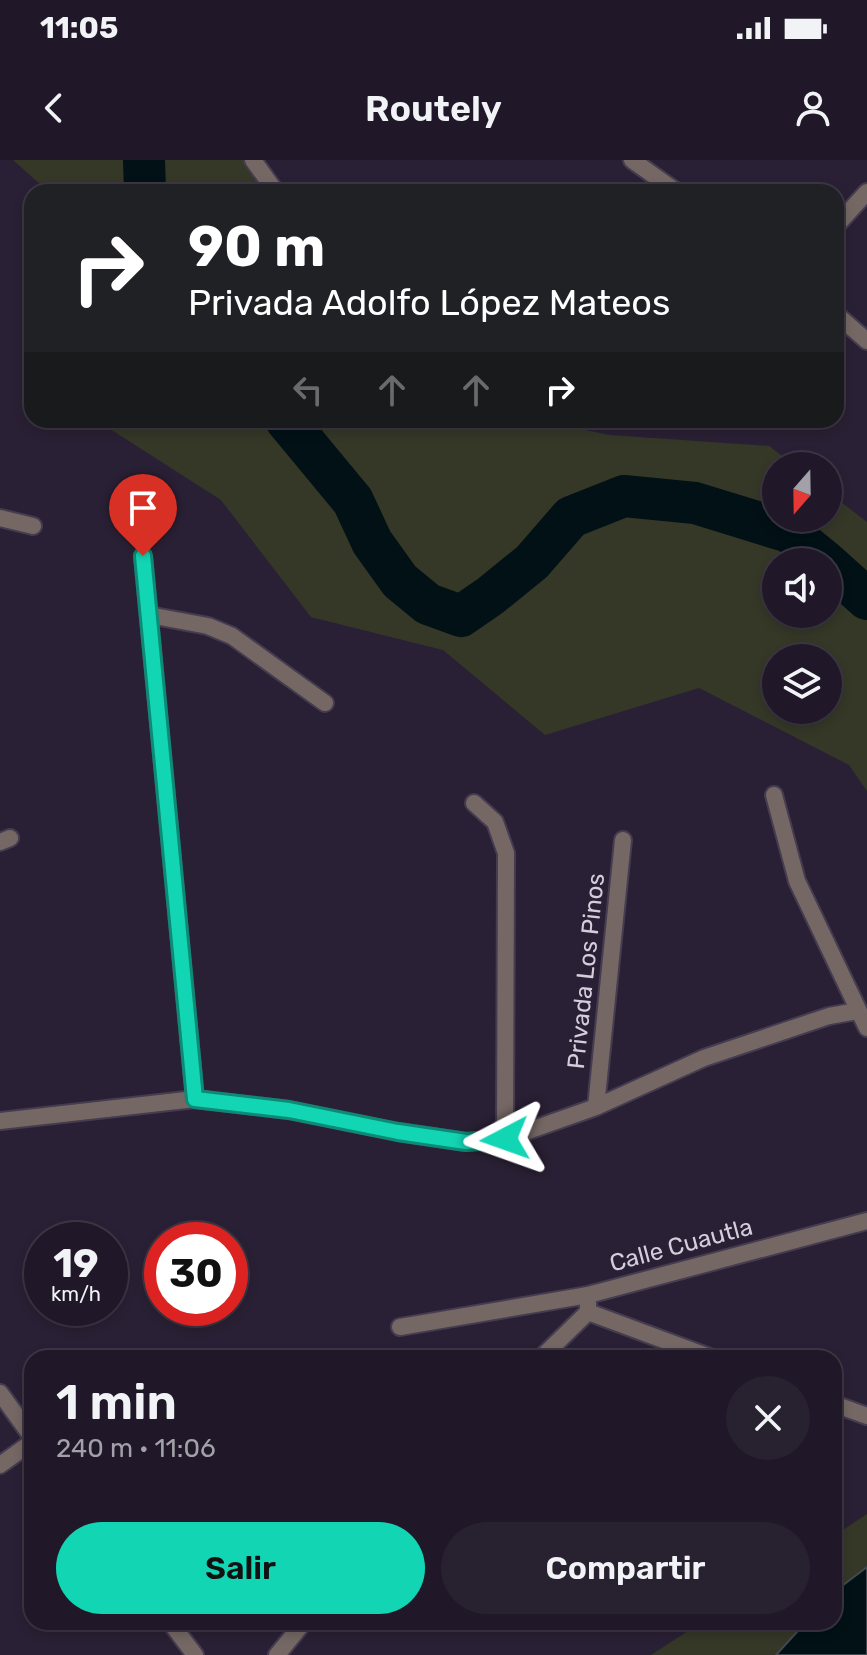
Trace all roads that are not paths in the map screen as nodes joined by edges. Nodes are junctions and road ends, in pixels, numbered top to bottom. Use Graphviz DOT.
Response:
graph roads {
  1 [pos="253,160"];
  2 [pos="632,160"];
  3 [pos="270,184"];
  4 [pos="666,184"];
  5 [pos="867,192"];
  6 [pos="844,217"];
  7 [pos="844,321"];
  8 [pos="867,341"];
  9 [pos="0,518"];
  10 [pos="33,526"];
  11 [pos="143,556"];
  12 [pos="149,615"];
  13 [pos="325,703"];
  14 [pos="774,795"];
  15 [pos="474,803"];
  16 [pos="623,840"];
  17 [pos="857,1011"];
  18 [pos="867,1028"];
  19 [pos="195,1099"];
  20 [pos="596,1107"];
  21 [pos="0,1121"];
  22 [pos="505,1139"];
  23 [pos="867,1221"];
  24 [pos="588,1303"];
  25 [pos="400,1327"];
  26 [pos="548,1350"];
  27 [pos="694,1350"];
  28 [pos="0,1393"];
  29 [pos="842,1407"];
  30 [pos="867,1416"];
  31 [pos="24,1428"];
  32 [pos="24,1446"];
  33 [pos="0,1465"];
  34 [pos="176,1630"];
  35 [pos="297,1630"];
  36 [pos="195,1655"];
  37 [pos="277,1655"];
  1 -- 3 [label="street"];
  2 -- 4 [label="street"];
  5 -- 6 [label="street"];
  7 -- 8 [label="street"];
  9 -- 10 [label="street"];
  11 -- 12 [label="street"];
  12 -- 13 [label="street"];
  12 -- 19 [label="street"];
  14 -- 17 [label="street"];
  15 -- 22 [label="street"];
  16 -- 20 [label="street, Privada Los Pinos"];
  17 -- 18 [label="street"];
  17 -- 20 [label="street"];
  19 -- 21 [label="street"];
  19 -- 22 [label="street"];
  20 -- 22 [label="street"];
  23 -- 24 [label="street, Calle Cuautla"];
  24 -- 25 [label="street"];
  24 -- 26 [label="street, Calle Cuautla"];
  24 -- 27 [label="street"];
  28 -- 31 [label="street"];
  29 -- 30 [label="street"];
  32 -- 33 [label="street"];
  34 -- 36 [label="street"];
  35 -- 37 [label="street"];
}
